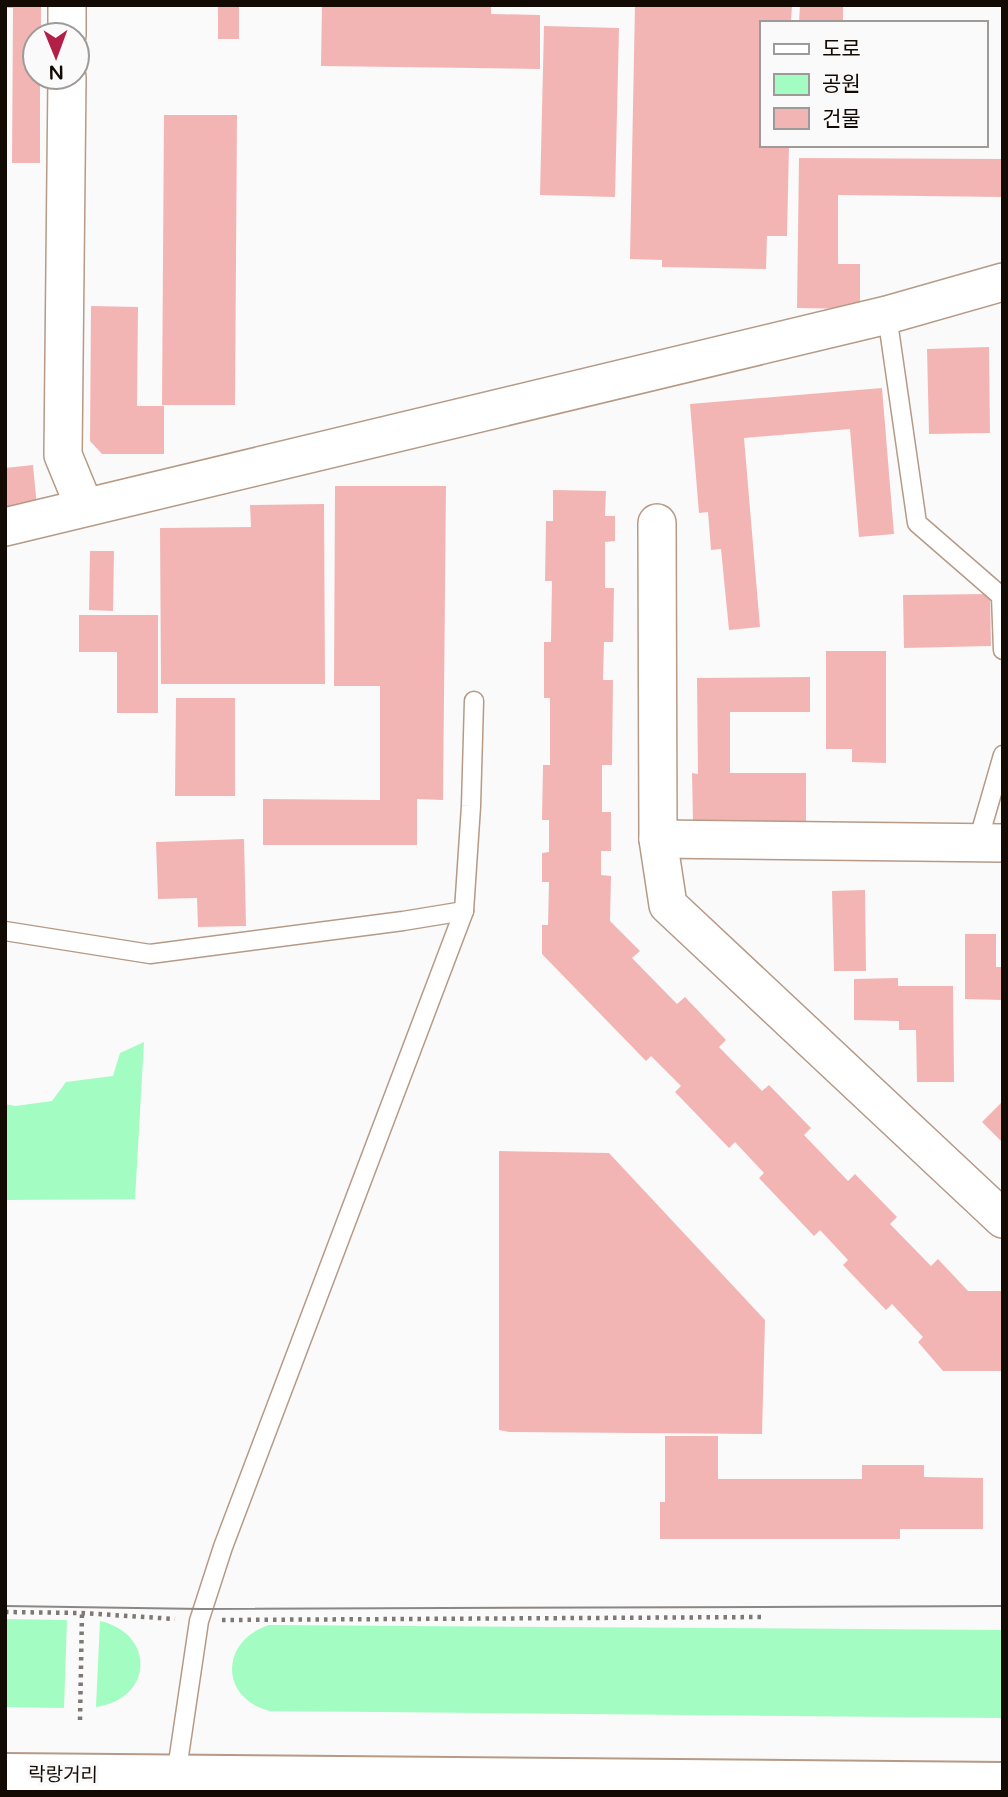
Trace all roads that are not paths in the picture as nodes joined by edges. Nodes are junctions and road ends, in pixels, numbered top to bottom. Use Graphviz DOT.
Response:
graph roads {
  1 [pos="67,91"];
  2 [pos="1003,282"];
  3 [pos="887,314"];
  4 [pos="84,506"];
  5 [pos="657,523"];
  6 [pos="5,527"];
  7 [pos="1003,650"];
  8 [pos="474,701"];
  9 [pos="1003,755"];
  10 [pos="658,839"];
  11 [pos="988,843"];
  12 [pos="464,911"];
  13 [pos="5,931"];
  14 [pos="1003,1219"];
  15 [pos="5,1773"];
  16 [pos="176,1776"];
  17 [pos="1003,1782"];
  1 -- 4 [label="street"];
  2 -- 3 [label="street"];
  3 -- 4 [label="street"];
  3 -- 7 [label="lane"];
  4 -- 6 [label="street"];
  5 -- 10 [label="street"];
  8 -- 12 [label="lane"];
  9 -- 11 [label="lane"];
  10 -- 11 [label="street"];
  10 -- 14 [label="street"];
  12 -- 13 [label="lane"];
  12 -- 16 [label="lane"];
  15 -- 16 [label="main road, 락랑거리"];
  16 -- 17 [label="main road, 락랑거리"];
}
